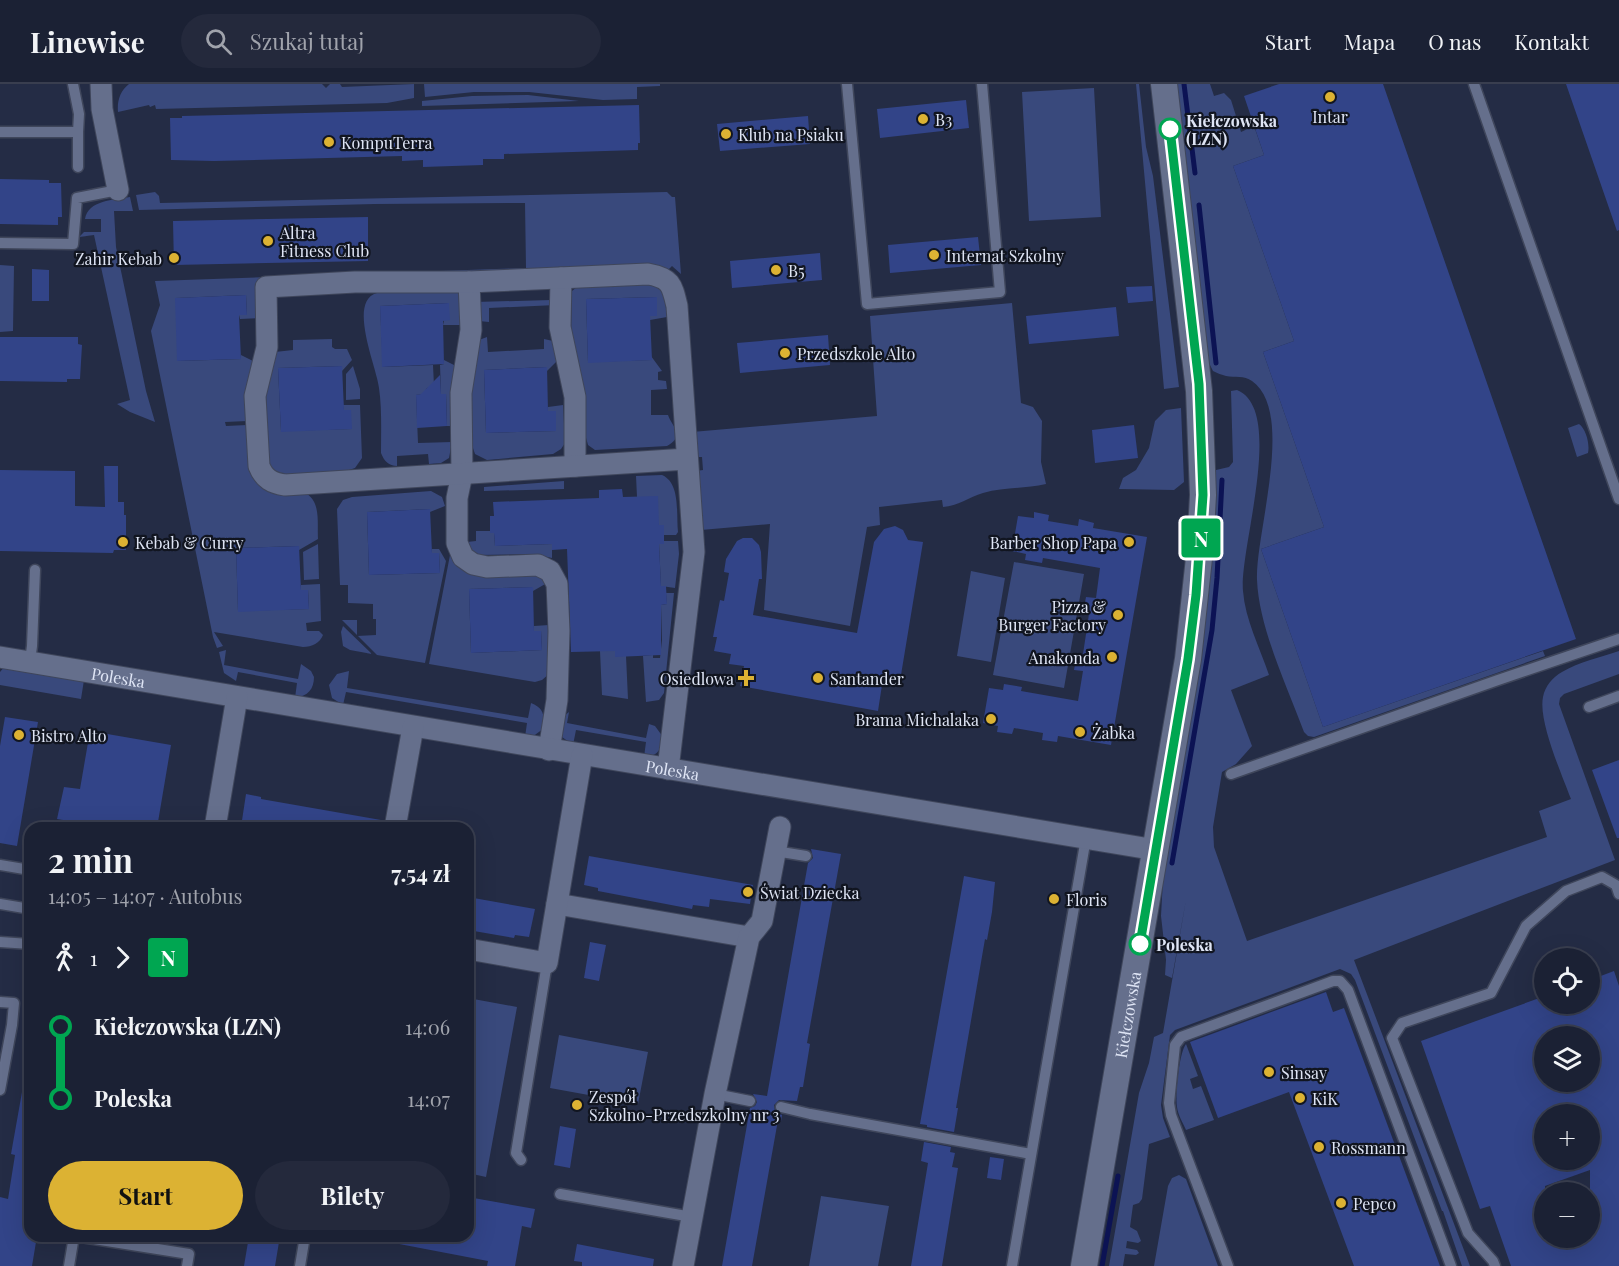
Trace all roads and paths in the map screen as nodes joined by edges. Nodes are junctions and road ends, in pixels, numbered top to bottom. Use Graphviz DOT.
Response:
graph roads {
  1 [pos="73,84"];
  2 [pos="101,84"];
  3 [pos="847,84"];
  4 [pos="982,84"];
  5 [pos="1164,84"];
  6 [pos="1474,84"];
  7 [pos="0,132"];
  8 [pos="78,132"];
  9 [pos="78,167"];
  10 [pos="118,189"];
  11 [pos="0,243"];
  12 [pos="561,278"];
  13 [pos="470,282"];
  14 [pos="687,459"];
  15 [pos="575,466"];
  16 [pos="462,474"];
  17 [pos="1619,499"];
  18 [pos="35,570"];
  19 [pos="1619,639"];
  20 [pos="0,657"];
  21 [pos="30,661"];
  22 [pos="1619,696"];
  23 [pos="237,697"];
  24 [pos="1589,707"];
  25 [pos="413,727"];
  26 [pos="549,750"];
  27 [pos="582,754"];
  28 [pos="668,769"];
  29 [pos="1231,774"];
  30 [pos="216,822"];
  31 [pos="396,822"];
  32 [pos="780,827"];
  33 [pos="1086,838"];
  34 [pos="1156,850"];
  35 [pos="775,851"];
  36 [pos="806,856"];
  37 [pos="0,865"];
  38 [pos="24,869"];
  39 [pos="1619,894"];
  40 [pos="0,904"];
  41 [pos="557,904"];
  42 [pos="24,908"];
  43 [pos="749,937"];
  44 [pos="0,942"];
  45 [pos="24,944"];
  46 [pos="474,950"];
  47 [pos="547,963"];
  48 [pos="0,1002"];
  49 [pos="0,1090"];
  50 [pos="715,1094"];
  51 [pos="750,1101"];
  52 [pos="781,1107"];
  53 [pos="1031,1154"];
  54 [pos="521,1160"];
  55 [pos="560,1194"];
  56 [pos="692,1217"];
  57 [pos="74,1242"];
  58 [pos="113,1242"];
  59 [pos="304,1242"];
  60 [pos="69,1266"];
  61 [pos="187,1266"];
  62 [pos="300,1266"];
  63 [pos="683,1266"];
  64 [pos="1012,1266"];
  65 [pos="1084,1266"];
  66 [pos="1228,1266"];
  67 [pos="1451,1266"];
  68 [pos="1495,1266"];
  1 -- 8 [label="lane"];
  2 -- 10 [label="street"];
  3 -- 4 [label="lane"];
  5 -- 34 [label="street, Kiełczowska"];
  6 -- 17 [label="lane"];
  7 -- 8 [label="lane"];
  8 -- 9 [label="lane"];
  10 -- 11 [label="lane"];
  12 -- 13 [label="street"];
  12 -- 14 [label="street"];
  12 -- 15 [label="street"];
  13 -- 16 [label="street"];
  13 -- 16 [label="street"];
  14 -- 15 [label="street"];
  14 -- 28 [label="street"];
  15 -- 16 [label="street"];
  16 -- 26 [label="street"];
  18 -- 21 [label="lane"];
  19 -- 29 [label="lane"];
  20 -- 21 [label="street, Poleska"];
  21 -- 23 [label="street, Poleska"];
  22 -- 24 [label="lane"];
  23 -- 25 [label="street, Poleska"];
  23 -- 30 [label="street"];
  25 -- 26 [label="street, Poleska"];
  25 -- 31 [label="street"];
  26 -- 27 [label="street, Poleska"];
  27 -- 28 [label="street, Poleska"];
  27 -- 41 [label="street"];
  28 -- 33 [label="street, Poleska"];
  32 -- 35 [label="street"];
  33 -- 34 [label="street, Poleska"];
  33 -- 53 [label="lane"];
  34 -- 65 [label="street, Kiełczowska"];
  35 -- 36 [label="lane"];
  35 -- 43 [label="street"];
  37 -- 38 [label="lane"];
  39 -- 68 [label="lane"];
  40 -- 42 [label="lane"];
  41 -- 43 [label="street"];
  41 -- 47 [label="street"];
  43 -- 50 [label="street"];
  44 -- 45 [label="lane"];
  46 -- 47 [label="street"];
  47 -- 54 [label="lane"];
  48 -- 49 [label="lane"];
  50 -- 51 [label="lane"];
  50 -- 56 [label="street"];
  52 -- 53 [label="lane"];
  53 -- 64 [label="lane"];
  55 -- 56 [label="lane"];
  56 -- 63 [label="street"];
  57 -- 60 [label="lane"];
  58 -- 61 [label="lane"];
  59 -- 62 [label="lane"];
  66 -- 67 [label="lane"];
}
